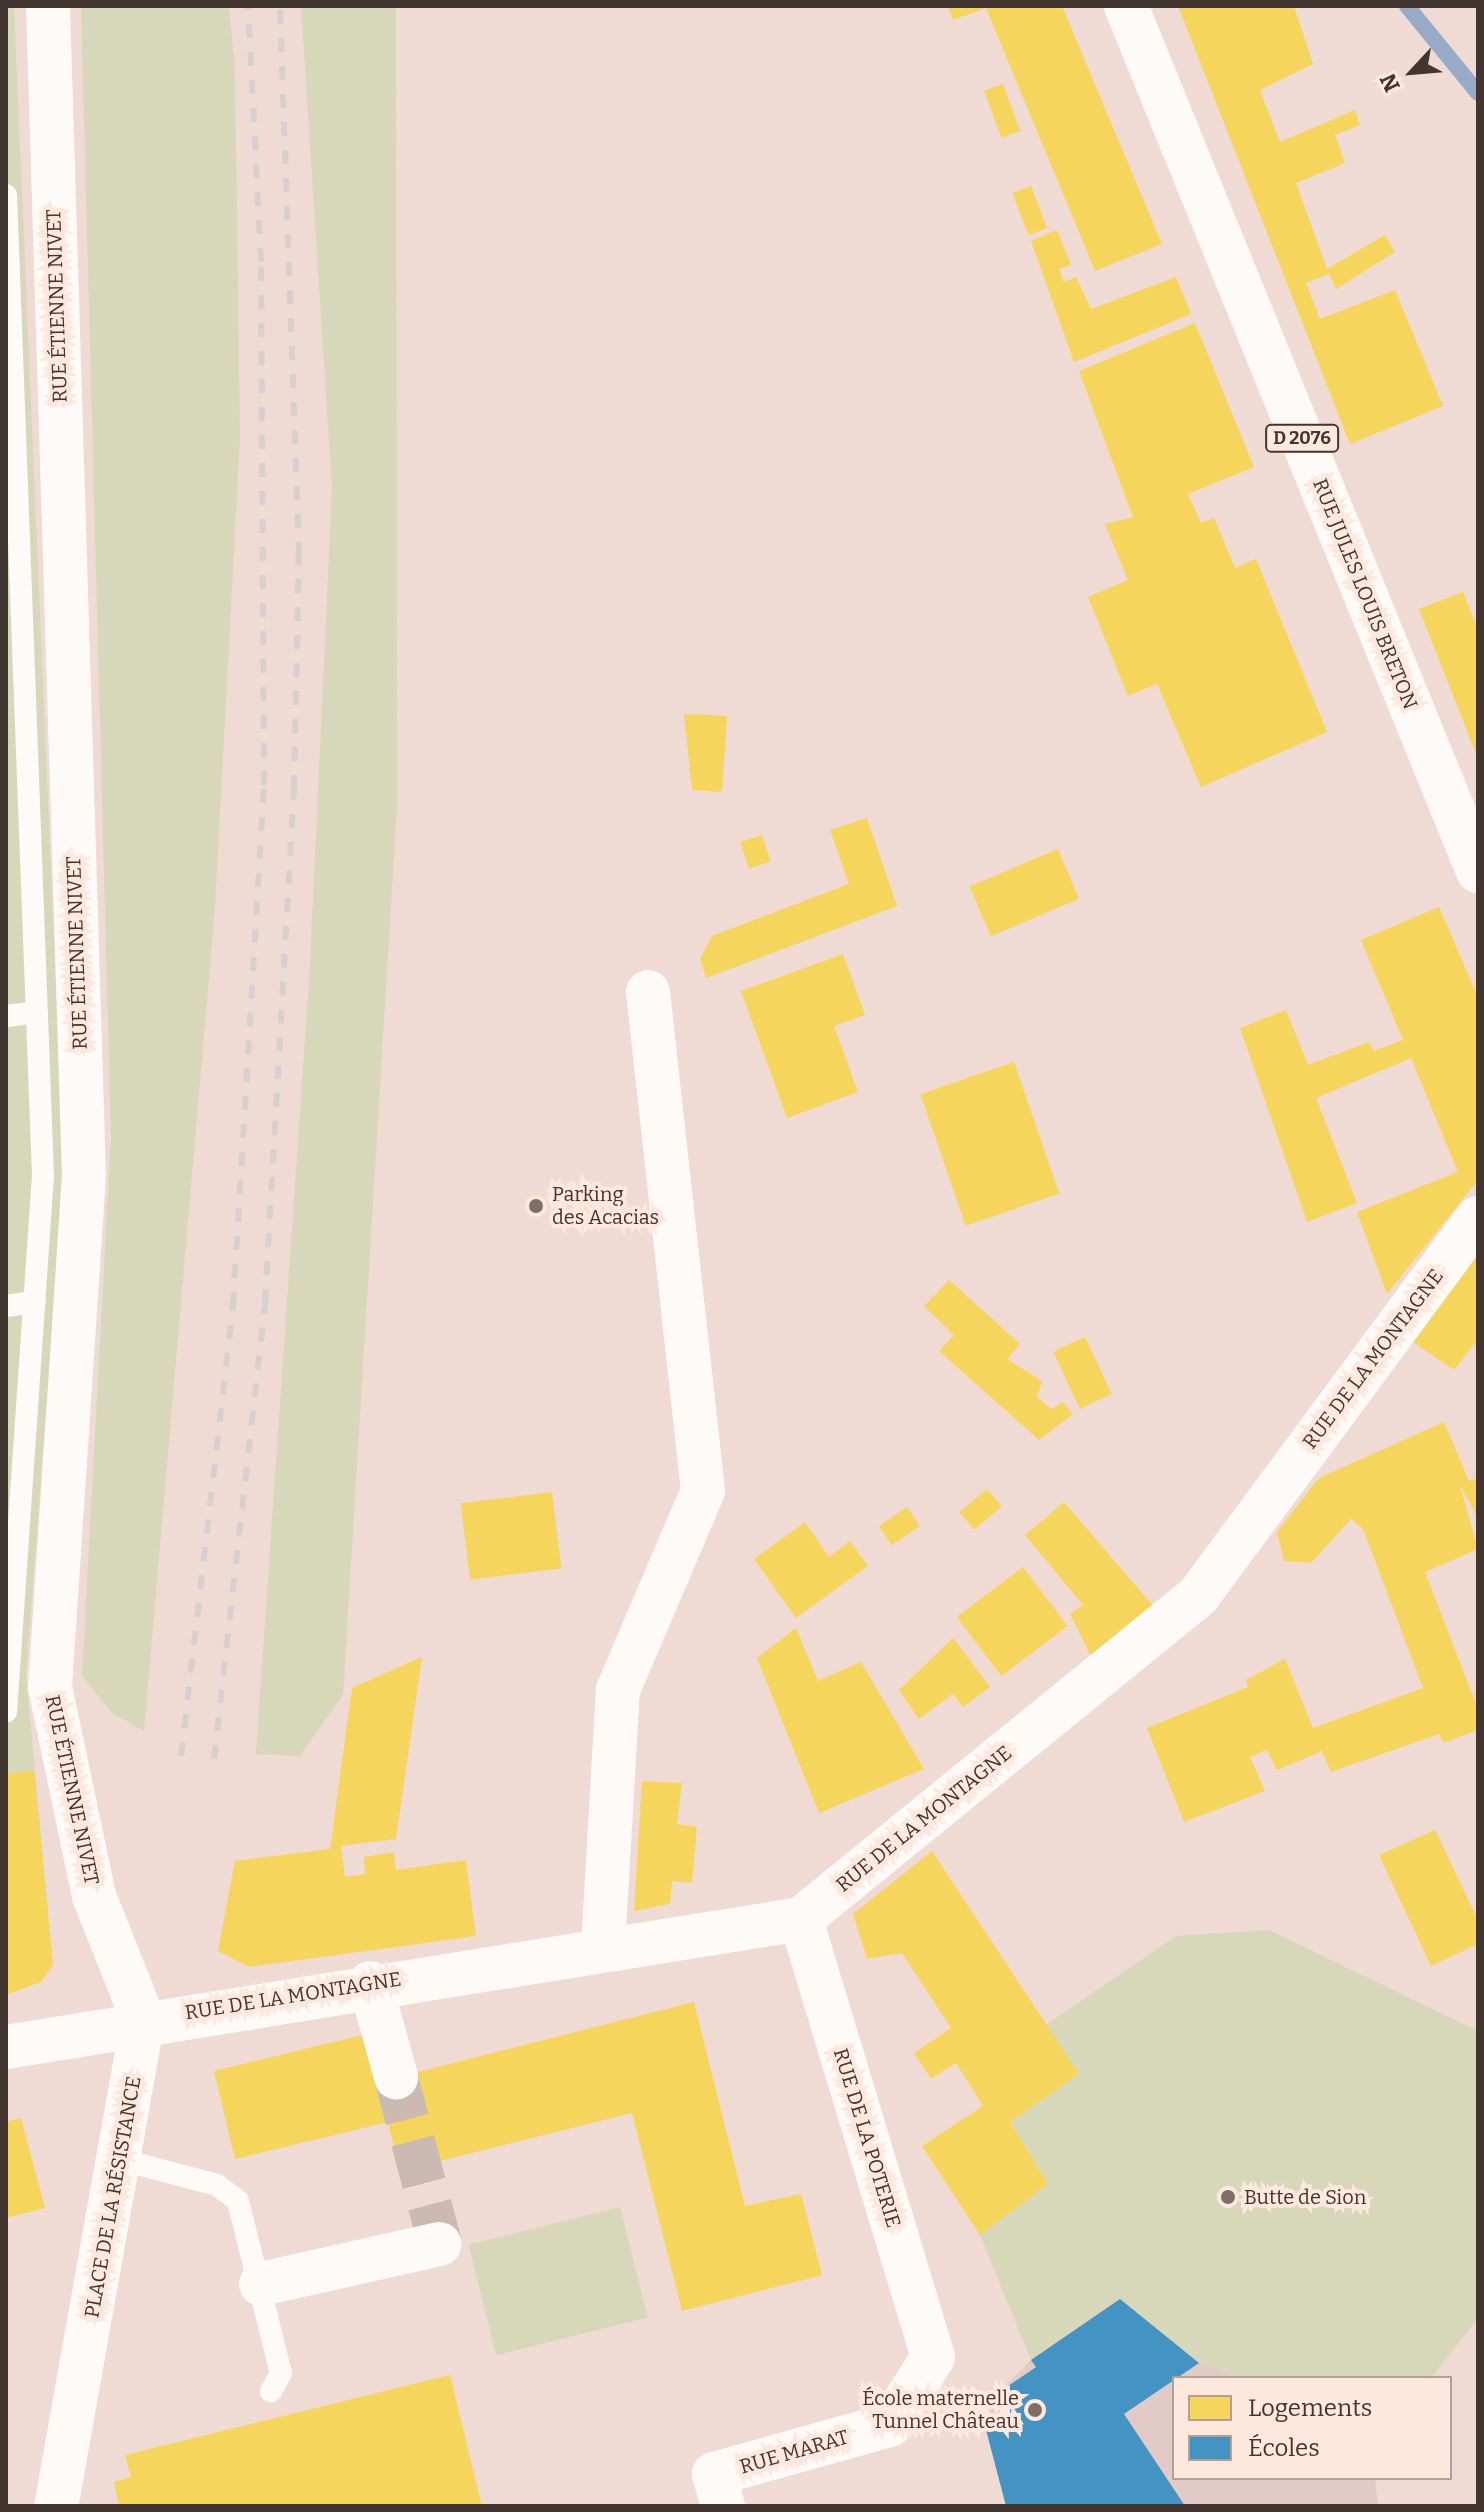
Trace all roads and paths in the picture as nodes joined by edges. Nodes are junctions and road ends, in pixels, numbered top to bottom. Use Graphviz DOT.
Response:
graph roads {
  1 [pos="48,6"];
  2 [pos="1126,6"];
  3 [pos="6,195"];
  4 [pos="8,275"];
  5 [pos="12,516"];
  6 [pos="1478,871"];
  7 [pos="648,992"];
  8 [pos="37,1012"];
  9 [pos="6,1016"];
  10 [pos="1478,1218"];
  11 [pos="35,1302"];
  12 [pos="6,1306"];
  13 [pos="6,1712"];
  14 [pos="801,1919"];
  15 [pos="603,1948"];
  16 [pos="370,1983"];
  17 [pos="143,2019"];
  18 [pos="6,2047"];
  19 [pos="396,2077"];
  20 [pos="122,2160"];
  21 [pos="440,2244"];
  22 [pos="261,2284"];
  23 [pos="933,2357"];
  24 [pos="271,2391"];
  25 [pos="719,2490"];
  26 [pos="56,2506"];
  1 -- 17 [label="street, RUE ÉTIENNE NIVET"];
  2 -- 6 [label="street, RUE JULES LOUIS BRETON / D 2076"];
  3 -- 4 [label="lane"];
  4 -- 5 [label="lane"];
  5 -- 8 [label="lane"];
  7 -- 15 [label="street"];
  8 -- 9 [label="lane"];
  8 -- 11 [label="lane"];
  10 -- 14 [label="street, RUE DE LA MONTAGNE"];
  11 -- 12 [label="lane"];
  11 -- 13 [label="lane"];
  14 -- 15 [label="street, RUE DE LA MONTAGNE"];
  14 -- 23 [label="street, RUE DE LA POTERIE"];
  15 -- 16 [label="street, RUE DE LA MONTAGNE"];
  16 -- 17 [label="street, RUE DE LA MONTAGNE"];
  16 -- 19 [label="street"];
  17 -- 18 [label="street, RUE DE LA MONTAGNE"];
  17 -- 20 [label="street, PLACE DE LA RÉSISTANCE"];
  20 -- 22 [label="lane"];
  20 -- 26 [label="street, PLACE DE LA RÉSISTANCE"];
  21 -- 22 [label="street"];
  22 -- 24 [label="lane"];
  23 -- 25 [label="street, RUE MARAT"];
}
